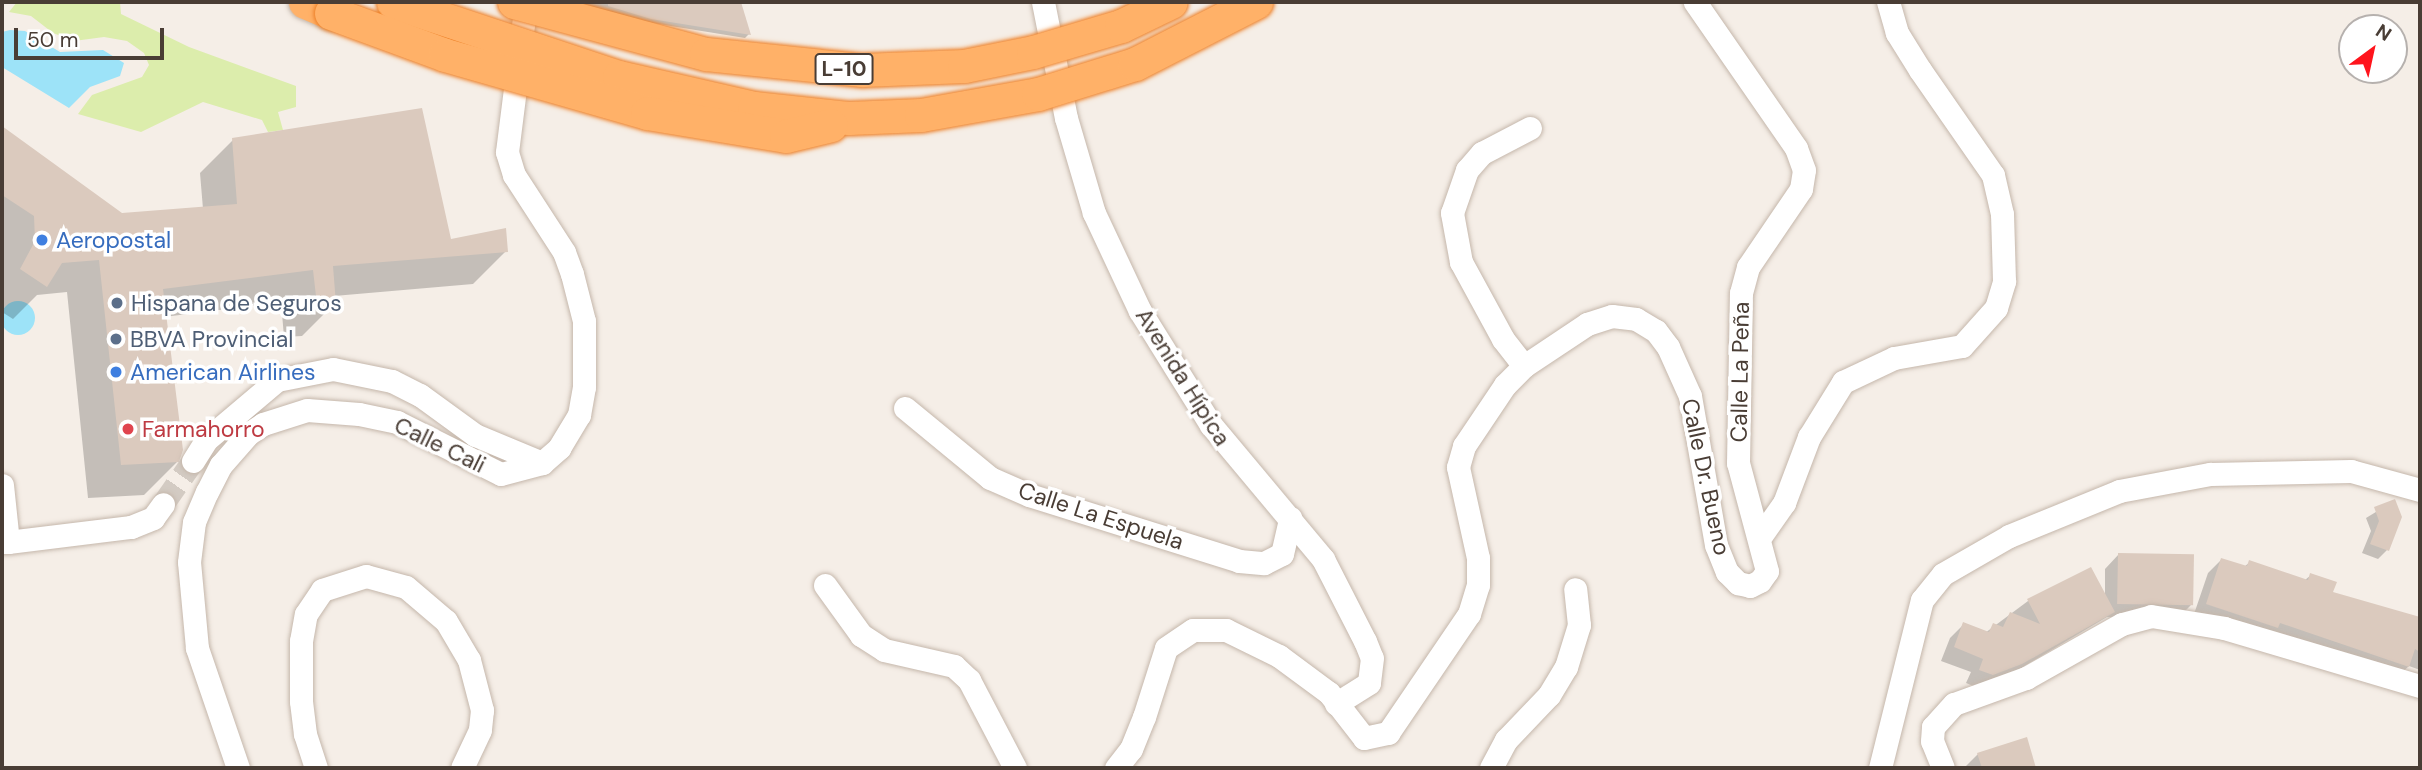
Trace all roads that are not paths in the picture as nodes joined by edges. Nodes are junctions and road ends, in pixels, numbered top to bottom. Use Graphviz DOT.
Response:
graph roads {
  1 [pos="393,2"];
  2 [pos="514,2"];
  3 [pos="526,2"];
  4 [pos="1043,2"];
  5 [pos="1171,2"];
  6 [pos="1256,2"];
  7 [pos="1695,2"];
  8 [pos="1888,2"];
  9 [pos="318,7"];
  10 [pos="849,118"];
  11 [pos="1530,128"];
  12 [pos="1524,366"];
  13 [pos="905,408"];
  14 [pos="193,461"];
  15 [pos="541,463"];
  16 [pos="2,485"];
  17 [pos="2420,490"];
  18 [pos="163,504"];
  19 [pos="1290,518"];
  20 [pos="1760,537"];
  21 [pos="5,542"];
  22 [pos="825,585"];
  23 [pos="1576,589"];
  24 [pos="2420,686"];
  25 [pos="1336,704"];
  26 [pos="238,768"];
  27 [pos="316,768"];
  28 [pos="462,768"];
  29 [pos="1015,768"];
  30 [pos="1116,768"];
  31 [pos="1491,768"];
  32 [pos="1880,768"];
  33 [pos="1943,768"];
  1 -- 10 [label="highway, L-10, bridge"];
  2 -- 5 [label="highway, L-10, bridge"];
  3 -- 15 [label="street"];
  4 -- 19 [label="street, Avenida Hípica"];
  6 -- 10 [label="highway, L-10, bridge"];
  7 -- 20 [label="street, Calle La Peña"];
  8 -- 20 [label="street, Calle Dr. Bueno"];
  9 -- 10 [label="highway, L-10, bridge"];
  11 -- 12 [label="street"];
  12 -- 20 [label="street, Calle Dr. Bueno"];
  12 -- 25 [label="street, Calle Dr. Bueno"];
  13 -- 19 [label="street, Calle La Espuela"];
  14 -- 15 [label="street"];
  15 -- 26 [label="street, Calle Cali"];
  16 -- 21 [label="street"];
  17 -- 32 [label="street"];
  18 -- 21 [label="street"];
  19 -- 25 [label="street, Avenida Hípica"];
  22 -- 29 [label="street"];
  23 -- 31 [label="street"];
  24 -- 33 [label="street"];
  25 -- 30 [label="street"];
  27 -- 28 [label="street"];
}
